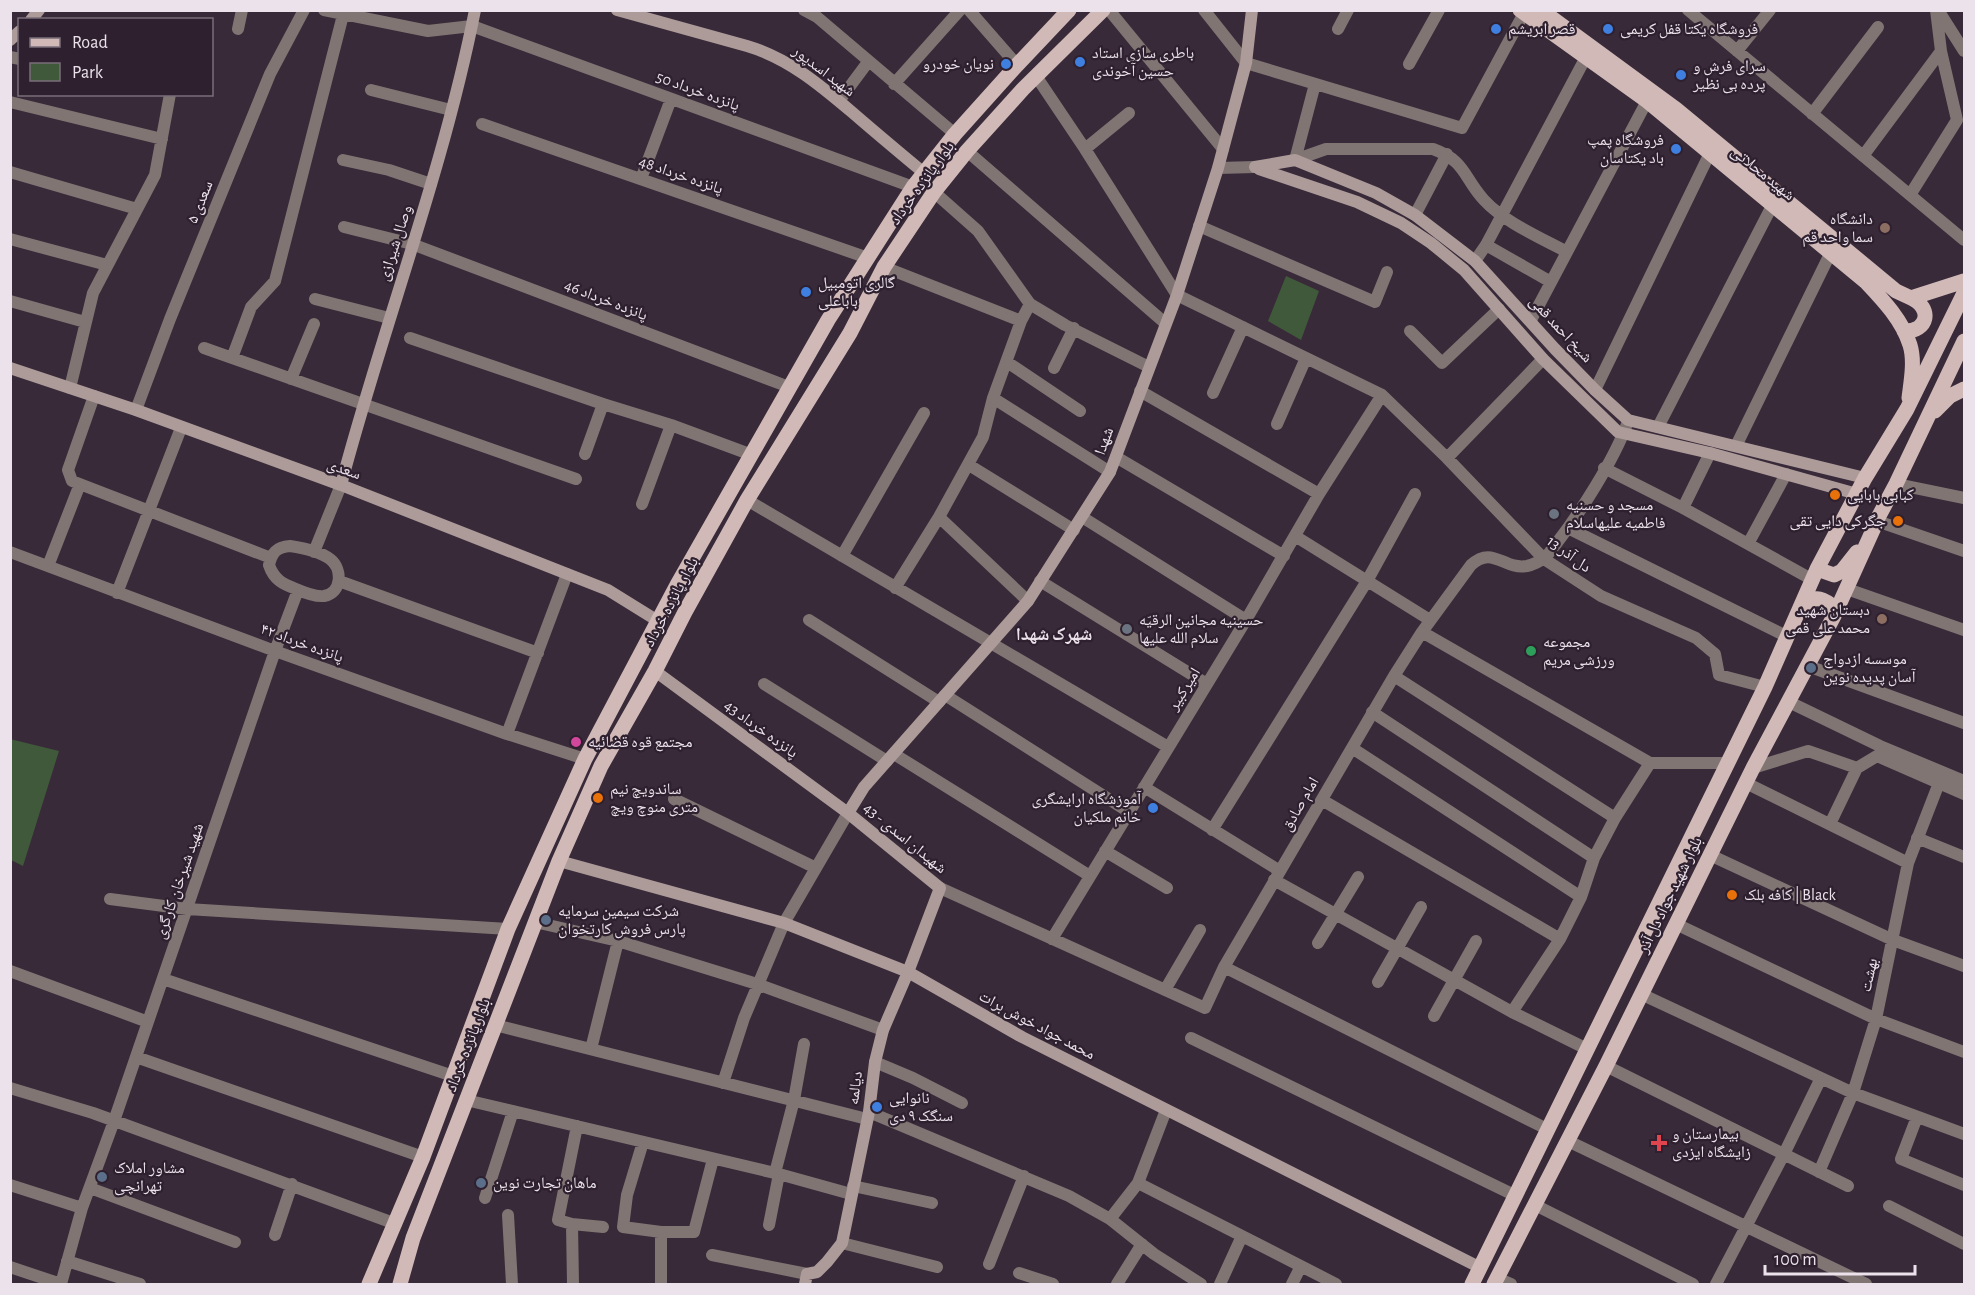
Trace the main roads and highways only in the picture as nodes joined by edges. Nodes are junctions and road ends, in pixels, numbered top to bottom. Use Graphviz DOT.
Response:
graph roads {
  1 [pos="1069,10"];
  2 [pos="1103,10"];
  3 [pos="1541,10"];
  4 [pos="1522,12"];
  5 [pos="1965,281"];
  6 [pos="1965,293"];
  7 [pos="1911,298"];
  8 [pos="1904,331"];
  9 [pos="1965,341"];
  10 [pos="1965,389"];
  11 [pos="1907,410"];
  12 [pos="1926,419"];
  13 [pos="1877,521"];
  14 [pos="1815,574"];
  15 [pos="1834,616"];
  16 [pos="1796,619"];
  17 [pos="1501,1282"];
  18 [pos="369,1284"];
  19 [pos="400,1284"];
  20 [pos="1472,1284"];
  1 -- 18 [label="main road, بلوار پانزده خرداد"];
  2 -- 19 [label="main road, بلوار پانزده خرداد"];
  3 -- 7 [label="main road, شهید محلاتی"];
  4 -- 8 [label="main road, شهید محلاتی"];
  5 -- 7 [label="main road"];
  6 -- 11 [label="main road, بلوار شهید جواد دل آذر"];
  7 -- 8 [label="main road"];
  8 -- 11 [label="main road, شهید محلاتی"];
  9 -- 12 [label="main road"];
  10 -- 12 [label="main road"];
  11 -- 14 [label="main road, بلوار شهید جواد دل آذر"];
  12 -- 13 [label="main road"];
  13 -- 14 [label="main road"];
  13 -- 15 [label="main road, بلوار شهید جواد دل آذر"];
  14 -- 16 [label="main road, بلوار شهید جواد دل آذر"];
  15 -- 16 [label="main road"];
  15 -- 17 [label="main road, بلوار شهید جواد دل آذر"];
  16 -- 20 [label="main road, بلوار شهید جواد دل آذر"];
}
